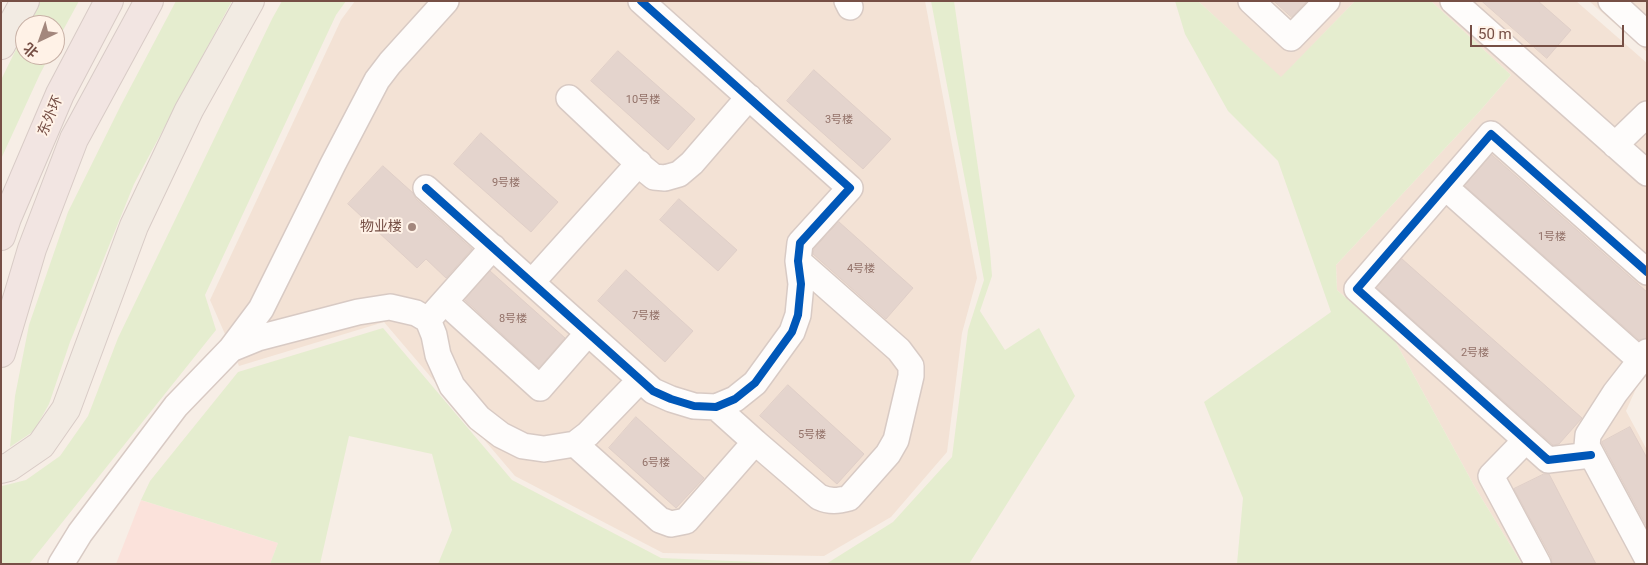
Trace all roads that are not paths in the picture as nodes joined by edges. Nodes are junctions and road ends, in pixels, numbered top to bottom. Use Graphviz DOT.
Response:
graph roads {
  1 [pos="24,1"];
  2 [pos="109,1"];
  3 [pos="150,1"];
  4 [pos="250,1"];
  5 [pos="446,1"];
  6 [pos="641,1"];
  7 [pos="1251,1"];
  8 [pos="1327,1"];
  9 [pos="1453,1"];
  10 [pos="1611,1"];
  11 [pos="1647,34"];
  12 [pos="1,45"];
  13 [pos="569,98"];
  14 [pos="749,98"];
  15 [pos="1647,114"];
  16 [pos="1615,145"];
  17 [pos="639,163"];
  18 [pos="1647,173"];
  19 [pos="1445,187"];
  20 [pos="426,188"];
  21 [pos="1,236"];
  22 [pos="493,247"];
  23 [pos="798,261"];
  24 [pos="1647,272"];
  25 [pos="532,282"];
  26 [pos="455,311"];
  27 [pos="428,320"];
  28 [pos="588,333"];
  29 [pos="231,349"];
  30 [pos="1,353"];
  31 [pos="1644,356"];
  32 [pos="640,380"];
  33 [pos="716,408"];
  34 [pos="1526,440"];
  35 [pos="755,442"];
  36 [pos="575,444"];
  37 [pos="1592,455"];
  38 [pos="1,469"];
  39 [pos="1647,558"];
  40 [pos="61,564"];
  41 [pos="1538,564"];
  1 -- 12 [label="main road"];
  2 -- 21 [label="highway, 东外环"];
  3 -- 30 [label="highway"];
  4 -- 38 [label="main road"];
  5 -- 29 [label="street"];
  6 -- 14 [label="street"];
  7 -- 8 [label="street"];
  9 -- 16 [label="street"];
  10 -- 11 [label="street"];
  13 -- 17 [label="street"];
  14 -- 17 [label="street"];
  14 -- 23 [label="street"];
  15 -- 16 [label="street"];
  16 -- 18 [label="street"];
  17 -- 25 [label="street"];
  19 -- 24 [label="street"];
  19 -- 31 [label="street"];
  19 -- 34 [label="street"];
  20 -- 22 [label="street"];
  22 -- 25 [label="street"];
  22 -- 27 [label="street"];
  23 -- 33 [label="street"];
  23 -- 35 [label="street"];
  25 -- 28 [label="street"];
  26 -- 28 [label="street"];
  27 -- 29 [label="street"];
  27 -- 36 [label="street"];
  28 -- 32 [label="street"];
  29 -- 40 [label="street"];
  31 -- 37 [label="street"];
  32 -- 33 [label="street"];
  32 -- 36 [label="street"];
  33 -- 35 [label="street"];
  34 -- 37 [label="street"];
  34 -- 41 [label="street"];
  35 -- 36 [label="street"];
  37 -- 39 [label="street"];
}
